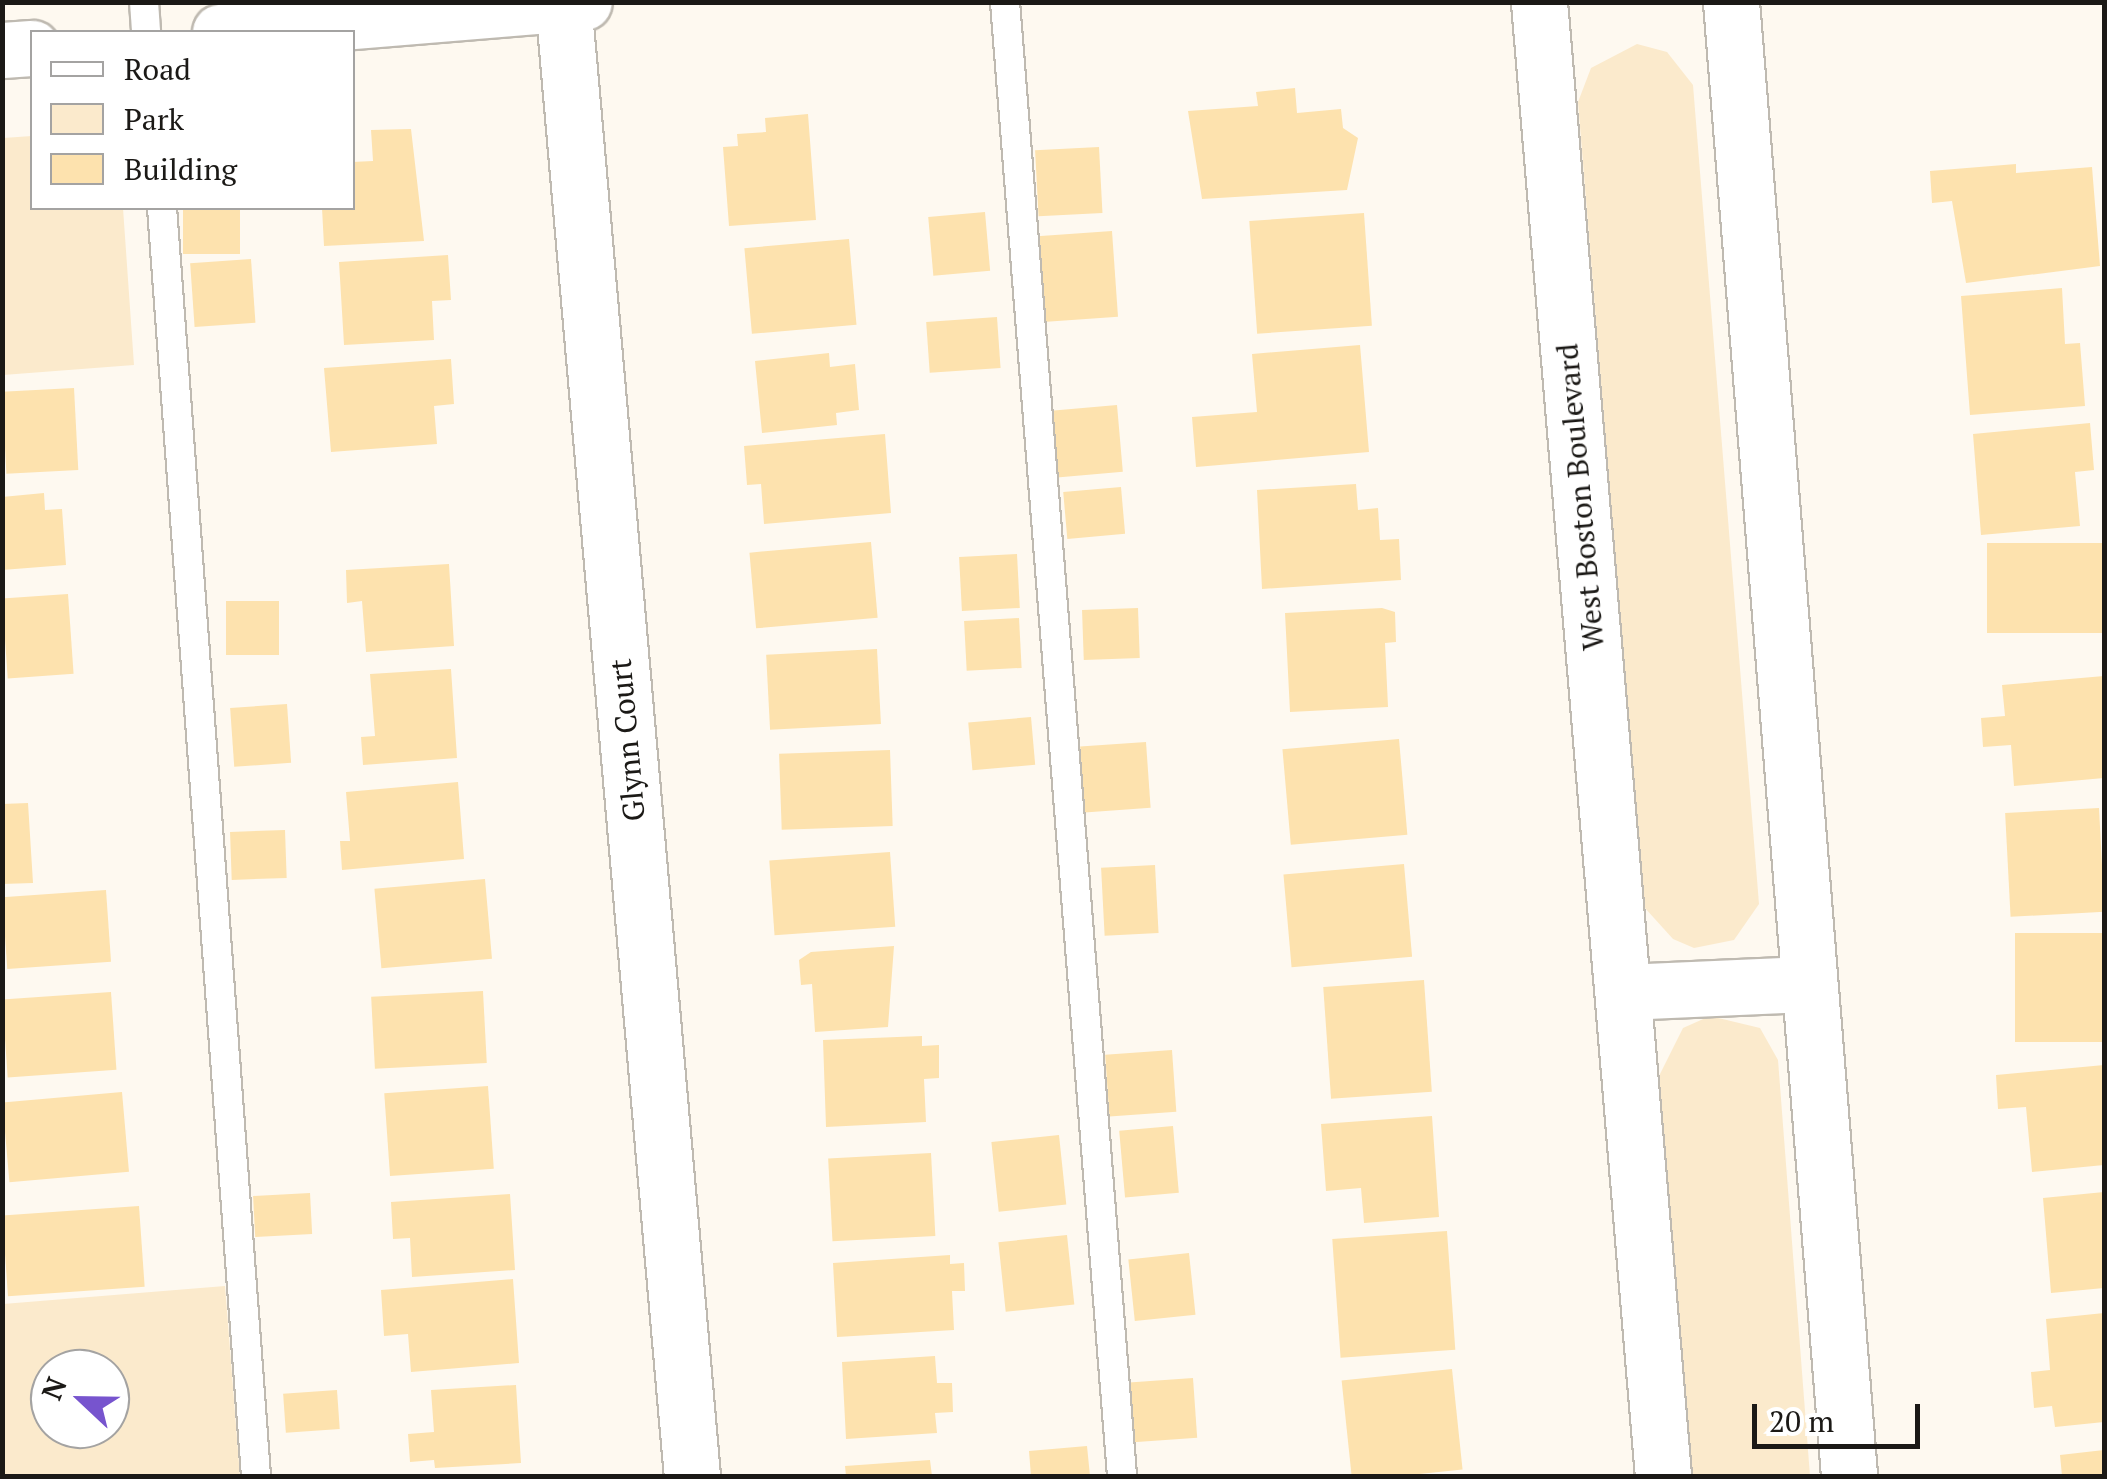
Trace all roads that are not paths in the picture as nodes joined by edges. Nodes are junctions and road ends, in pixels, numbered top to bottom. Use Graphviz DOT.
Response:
graph roads {
  1 [pos="144,2"];
  2 [pos="1005,2"];
  3 [pos="1539,2"];
  4 [pos="1730,2"];
  5 [pos="570,3"];
  6 [pos="146,30"];
  7 [pos="244,30"];
  8 [pos="30,48"];
  9 [pos="2,50"];
  10 [pos="162,210"];
  11 [pos="1807,984"];
  12 [pos="1623,992"];
  13 [pos="256,1476"];
  14 [pos="692,1476"];
  15 [pos="1122,1476"];
  16 [pos="1663,1476"];
  17 [pos="1849,1476"];
  1 -- 6 [label="lane"];
  2 -- 15 [label="lane"];
  3 -- 12 [label="street, West Boston Boulevard"];
  4 -- 11 [label="street"];
  5 -- 7 [label="street"];
  5 -- 14 [label="street, Glynn Court"];
  8 -- 9 [label="street"];
  10 -- 13 [label="lane"];
  11 -- 12 [label="street"];
  11 -- 17 [label="street"];
  12 -- 16 [label="street, West Boston Boulevard"];
}
